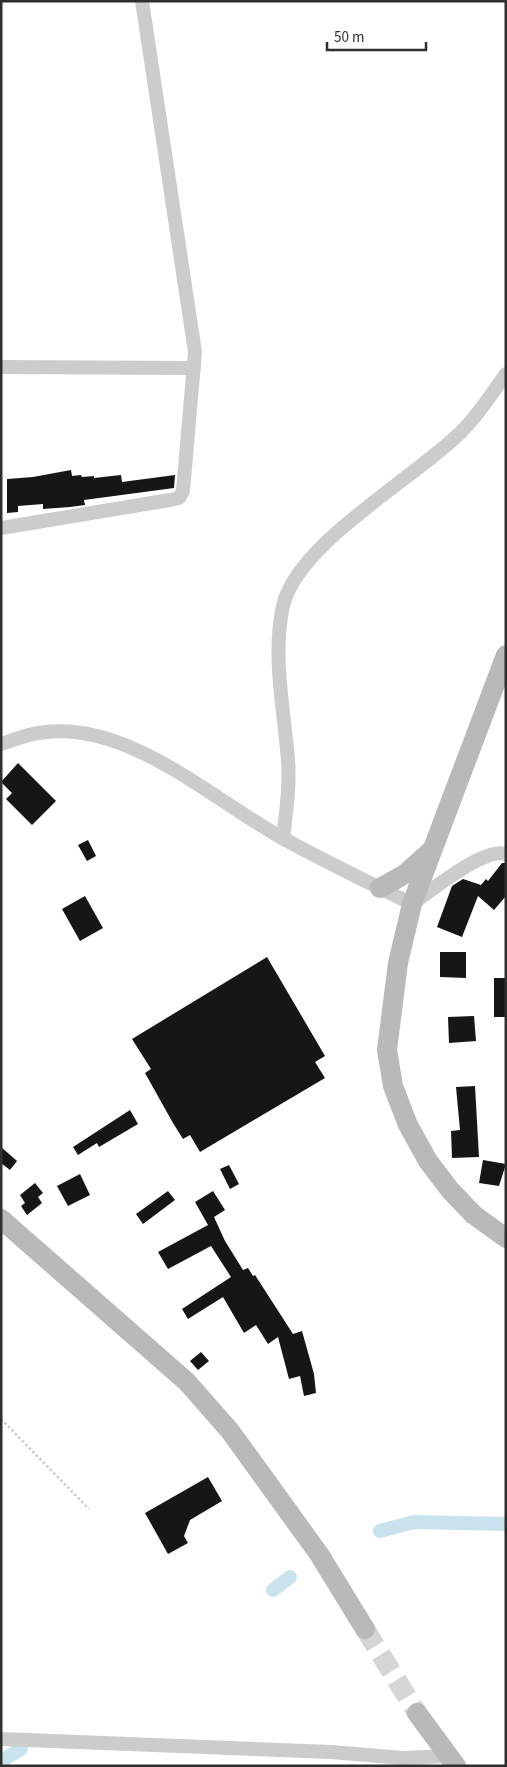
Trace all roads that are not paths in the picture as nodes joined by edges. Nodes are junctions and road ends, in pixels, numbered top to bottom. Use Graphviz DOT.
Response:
graph roads {
  1 [pos="142,1"];
  2 [pos="1,367"];
  3 [pos="194,368"];
  4 [pos="506,374"];
  5 [pos="1,528"];
  6 [pos="506,655"];
  7 [pos="1,744"];
  8 [pos="283,839"];
  9 [pos="436,847"];
  10 [pos="506,854"];
  11 [pos="380,888"];
  12 [pos="412,904"];
  13 [pos="1,1219"];
  14 [pos="506,1238"];
  15 [pos="365,1629"];
  16 [pos="417,1713"];
  17 [pos="1,1739"];
  18 [pos="452,1761"];
  1 -- 3 [label="street"];
  2 -- 3 [label="street"];
  3 -- 5 [label="street"];
  4 -- 8 [label="street"];
  6 -- 9 [label="main road"];
  7 -- 8 [label="street"];
  8 -- 11 [label="street"];
  9 -- 11 [label="main road"];
  9 -- 12 [label="main road"];
  10 -- 12 [label="street"];
  11 -- 12 [label="street"];
  12 -- 14 [label="main road"];
  13 -- 15 [label="main road"];
  16 -- 18 [label="main road"];
  17 -- 18 [label="street"];
}
